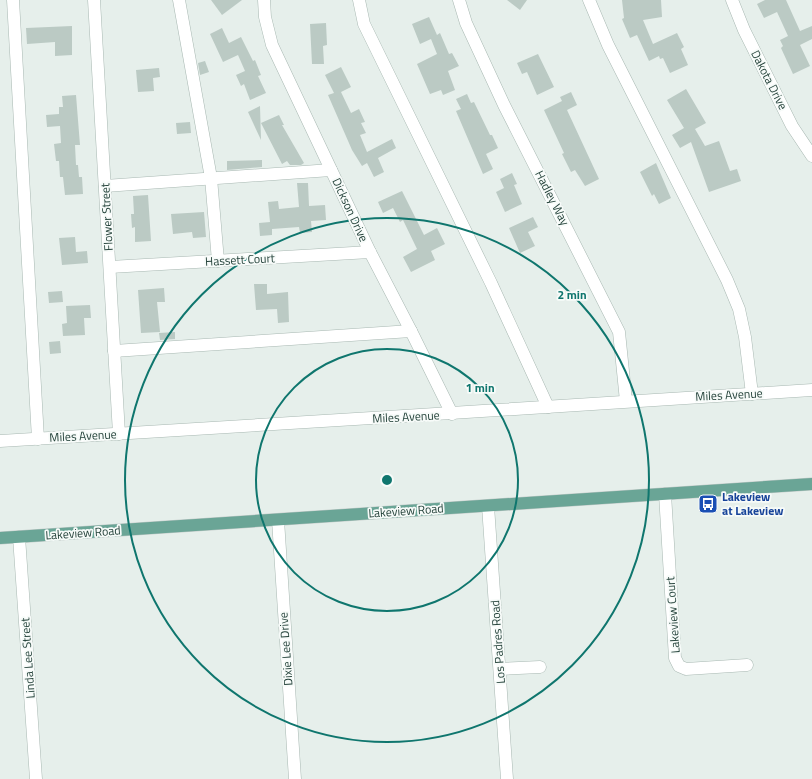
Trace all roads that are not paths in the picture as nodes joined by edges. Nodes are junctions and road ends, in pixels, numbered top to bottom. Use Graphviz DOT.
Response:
graph roads {
  1 [pos="13,0"];
  2 [pos="94,0"];
  3 [pos="178,0"];
  4 [pos="264,0"];
  5 [pos="359,0"];
  6 [pos="459,0"];
  7 [pos="589,0"];
  8 [pos="732,0"];
  9 [pos="812,156"];
  10 [pos="331,170"];
  11 [pos="211,178"];
  12 [pos="105,186"];
  13 [pos="370,252"];
  14 [pos="218,261"];
  15 [pos="110,267"];
  16 [pos="411,331"];
  17 [pos="114,351"];
  18 [pos="812,390"];
  19 [pos="752,394"];
  20 [pos="626,401"];
  21 [pos="548,407"];
  22 [pos="452,414"];
  23 [pos="119,434"];
  24 [pos="38,439"];
  25 [pos="0,441"];
  26 [pos="812,484"];
  27 [pos="664,494"];
  28 [pos="488,506"];
  29 [pos="278,520"];
  30 [pos="19,537"];
  31 [pos="0,538"];
  32 [pos="747,665"];
  33 [pos="540,667"];
  34 [pos="500,670"];
  35 [pos="36,779"];
  36 [pos="295,779"];
  37 [pos="507,779"];
  1 -- 24 [label="street"];
  2 -- 12 [label="street, Flower Street"];
  3 -- 11 [label="street"];
  4 -- 10 [label="street, Dickson Drive"];
  5 -- 21 [label="street"];
  6 -- 20 [label="street, Hadley Way"];
  7 -- 19 [label="street"];
  8 -- 9 [label="street, Dakota Drive"];
  10 -- 11 [label="street"];
  10 -- 13 [label="street, Dickson Drive"];
  11 -- 12 [label="street"];
  11 -- 14 [label="street"];
  12 -- 15 [label="street, Flower Street"];
  13 -- 14 [label="street, Hassett Court"];
  13 -- 16 [label="street, Dickson Drive"];
  14 -- 15 [label="street, Hassett Court"];
  15 -- 17 [label="street, Flower Street"];
  16 -- 17 [label="street"];
  16 -- 22 [label="street, Dickson Drive"];
  17 -- 23 [label="street, Flower Street"];
  18 -- 19 [label="street, Miles Avenue"];
  19 -- 20 [label="street, Miles Avenue"];
  20 -- 21 [label="street, Miles Avenue"];
  21 -- 22 [label="street, Miles Avenue"];
  22 -- 23 [label="street, Miles Avenue"];
  23 -- 24 [label="street, Miles Avenue"];
  24 -- 25 [label="street, Miles Avenue"];
  26 -- 27 [label="main road, Lakeview Road"];
  27 -- 28 [label="main road, Lakeview Road"];
  27 -- 32 [label="street, Lakeview Court"];
  28 -- 29 [label="main road, Lakeview Road"];
  28 -- 34 [label="street, Los Padres Road"];
  29 -- 30 [label="main road, Lakeview Road"];
  29 -- 36 [label="street, Dixie Lee Drive"];
  30 -- 31 [label="main road, Lakeview Road"];
  30 -- 35 [label="street, Linda Lee Street"];
  33 -- 34 [label="street"];
  34 -- 37 [label="street, Los Padres Road"];
}
